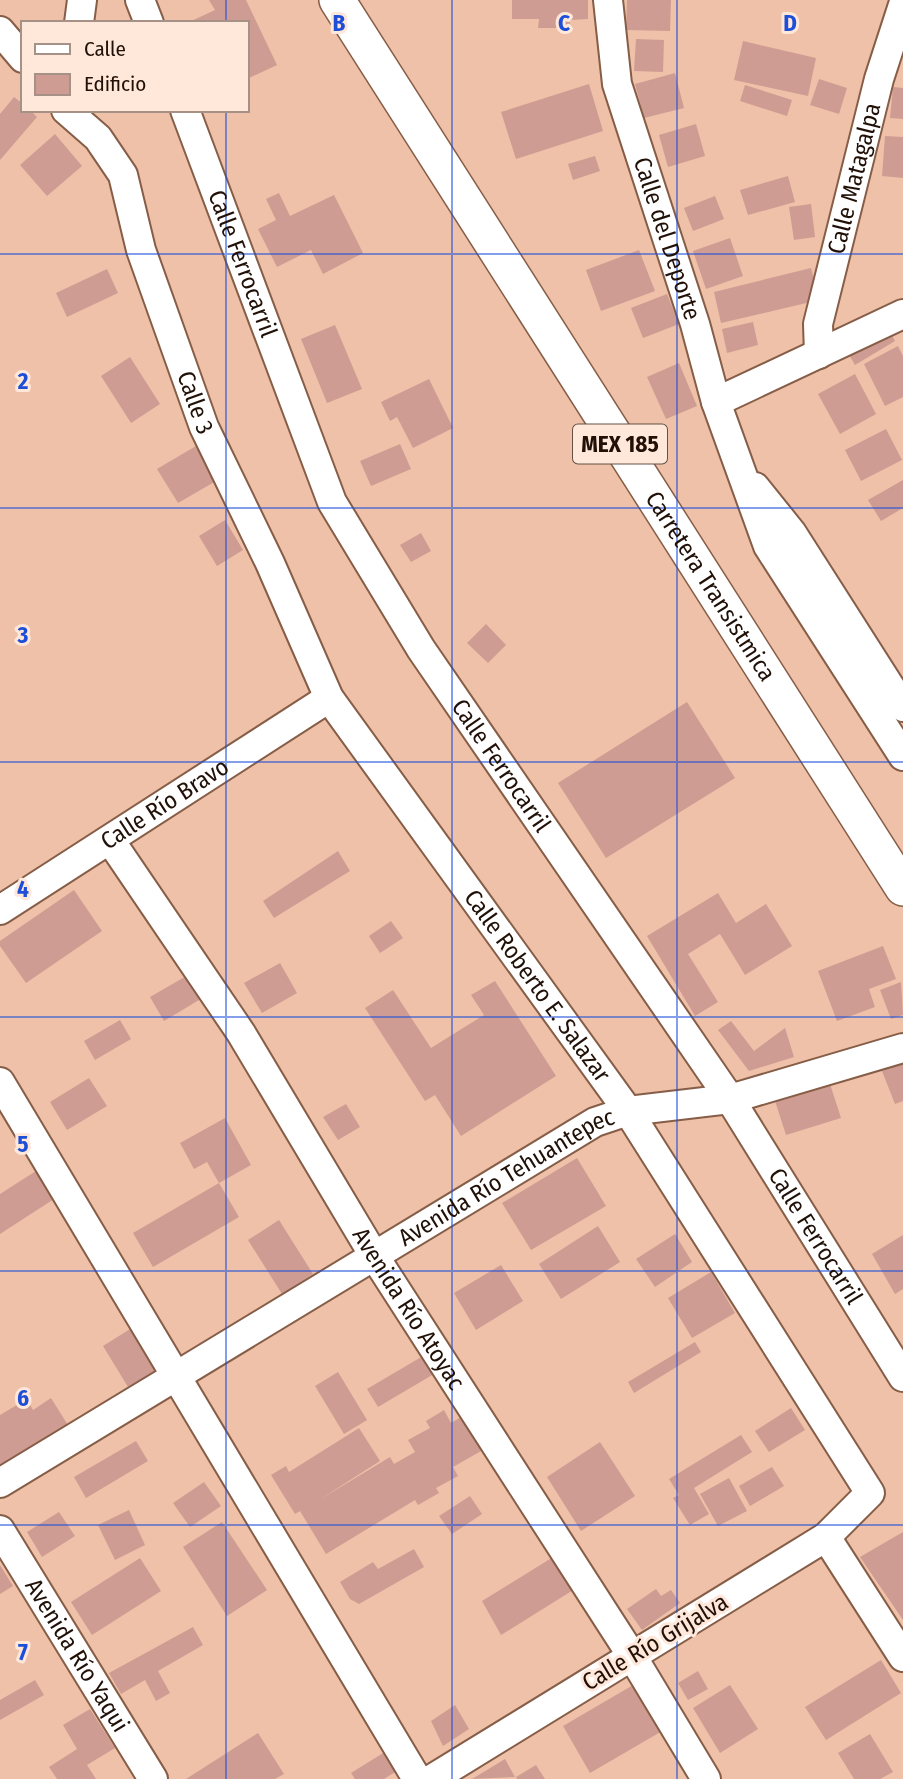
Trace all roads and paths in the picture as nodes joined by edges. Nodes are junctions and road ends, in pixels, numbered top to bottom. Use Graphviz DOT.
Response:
graph roads {
  1 [pos="82,0"];
  2 [pos="140,0"];
  3 [pos="337,0"];
  4 [pos="608,0"];
  5 [pos="903,5"];
  6 [pos="79,21"];
  7 [pos="148,21"];
  8 [pos="0,31"];
  9 [pos="21,56"];
  10 [pos="68,112"];
  11 [pos="186,112"];
  12 [pos="903,314"];
  13 [pos="819,354"];
  14 [pos="716,402"];
  15 [pos="744,474"];
  16 [pos="329,698"];
  17 [pos="903,707"];
  18 [pos="903,756"];
  19 [pos="110,839"];
  20 [pos="903,888"];
  21 [pos="0,910"];
  22 [pos="903,1048"];
  23 [pos="0,1082"];
  24 [pos="730,1099"];
  25 [pos="628,1111"];
  26 [pos="373,1254"];
  27 [pos="903,1377"];
  28 [pos="176,1379"];
  29 [pos="0,1483"];
  30 [pos="870,1493"];
  31 [pos="0,1530"];
  32 [pos="826,1537"];
  33 [pos="632,1656"];
  34 [pos="903,1657"];
  35 [pos="153,1779"];
  36 [pos="417,1779"];
  37 [pos="432,1779"];
  38 [pos="706,1779"];
  1 -- 6 [label="street"];
  2 -- 7 [label="street"];
  3 -- 20 [label="main road, Carretera Transistmica / MEX 185"];
  4 -- 14 [label="street, Calle del Deporte"];
  5 -- 13 [label="street, Calle Matagalpa"];
  8 -- 9 [label="street"];
  10 -- 16 [label="street, Calle 3"];
  11 -- 24 [label="street, Calle Ferrocarril"];
  12 -- 13 [label="street"];
  13 -- 14 [label="street"];
  14 -- 15 [label="street, Calle del Deporte"];
  15 -- 17 [label="street, Calle del Deporte"];
  15 -- 18 [label="street, Calle del Deporte"];
  16 -- 19 [label="street, Calle Río Bravo"];
  16 -- 25 [label="street, Calle Roberto E. Salazar"];
  19 -- 21 [label="street, Calle Río Bravo"];
  19 -- 26 [label="street, Avenida Río Atoyac"];
  22 -- 24 [label="street, Avenida Río Tehuantepec"];
  23 -- 28 [label="street"];
  24 -- 25 [label="street, Avenida Río Tehuantepec"];
  24 -- 27 [label="street, Calle Ferrocarril"];
  25 -- 26 [label="street, Avenida Río Tehuantepec"];
  25 -- 30 [label="street, Calle Roberto E. Salazar"];
  26 -- 28 [label="street, Avenida Río Tehuantepec"];
  26 -- 33 [label="street, Avenida Río Atoyac"];
  28 -- 29 [label="street, Avenida Río Tehuantepec"];
  28 -- 36 [label="street"];
  30 -- 32 [label="street, Calle Río Grijalva"];
  31 -- 35 [label="street, Avenida Río Yaqui"];
  32 -- 33 [label="street, Calle Río Grijalva"];
  32 -- 34 [label="street"];
  33 -- 37 [label="street, Calle Río Grijalva"];
  33 -- 38 [label="street, Avenida Río Atoyac"];
}
